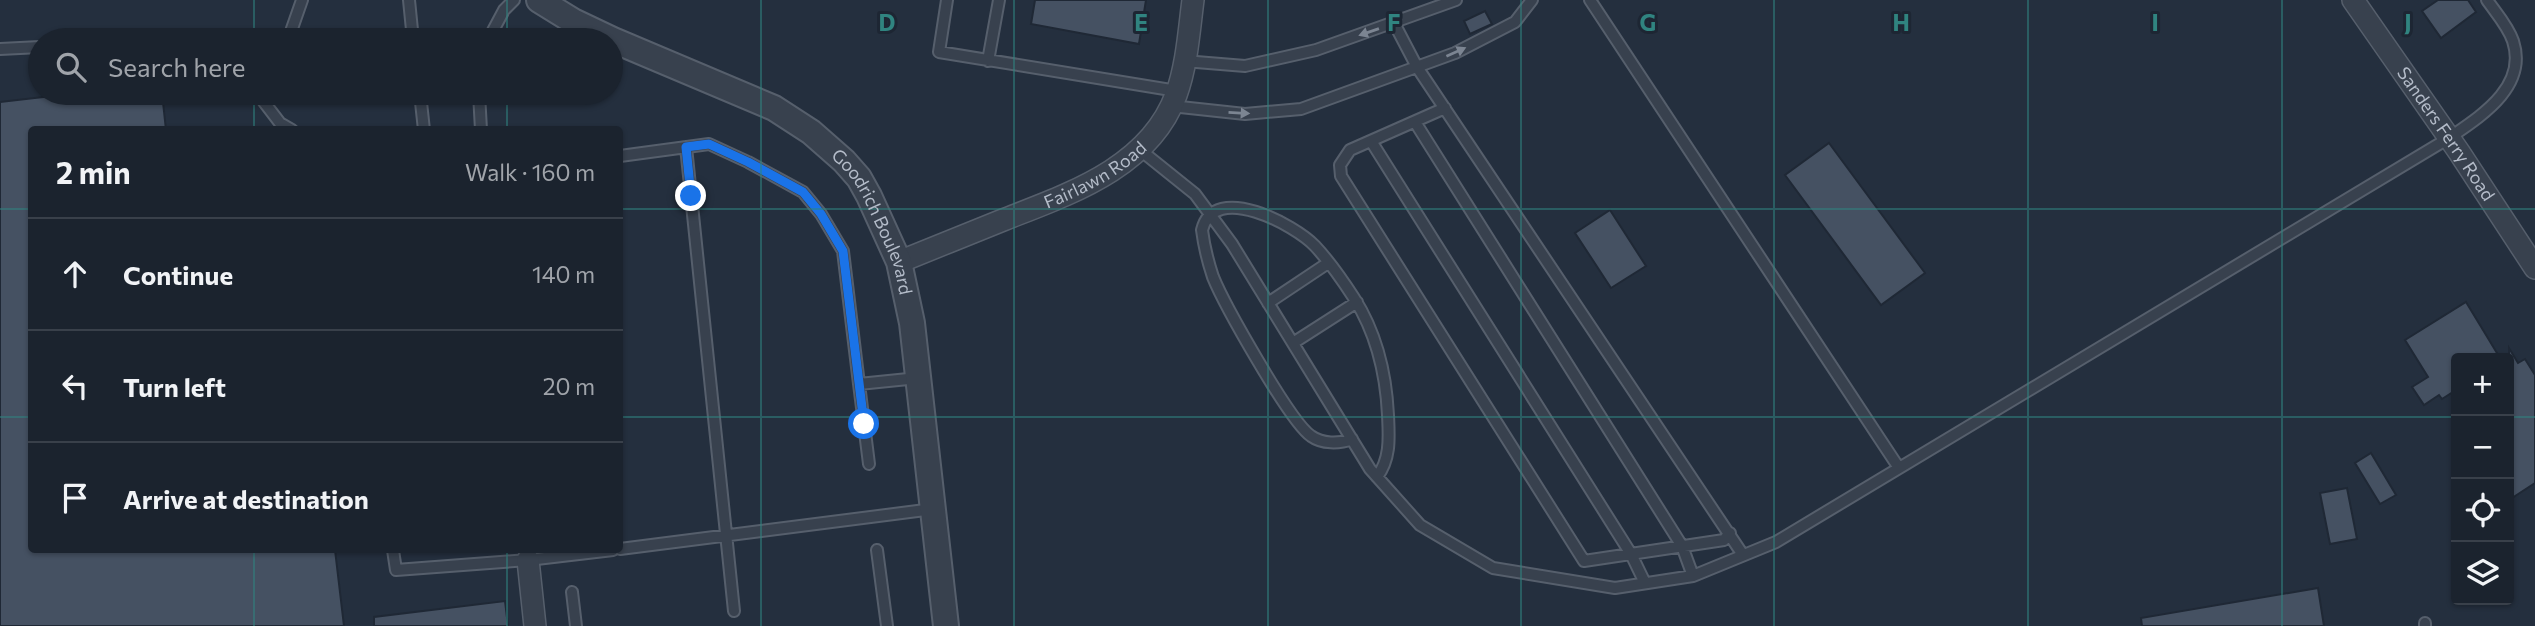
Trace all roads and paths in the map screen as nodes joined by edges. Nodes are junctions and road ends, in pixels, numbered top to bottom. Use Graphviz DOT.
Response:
graph roads {
  1 [pos="302,0"];
  2 [pos="408,0"];
  3 [pos="514,0"];
  4 [pos="539,0"];
  5 [pos="947,0"];
  6 [pos="999,0"];
  7 [pos="1193,0"];
  8 [pos="1456,0"];
  9 [pos="1532,0"];
  10 [pos="1590,0"];
  11 [pos="2353,0"];
  12 [pos="2487,0"];
  13 [pos="1394,23"];
  14 [pos="292,28"];
  15 [pos="412,28"];
  16 [pos="494,28"];
  17 [pos="588,28"];
  18 [pos="623,44"];
  19 [pos="28,48"];
  20 [pos="0,49"];
  21 [pos="988,61"];
  22 [pos="1184,61"];
  23 [pos="1418,67"];
  24 [pos="1174,99"];
  25 [pos="267,105"];
  26 [pos="421,105"];
  27 [pos="480,105"];
  28 [pos="1445,108"];
  29 [pos="1415,122"];
  30 [pos="286,126"];
  31 [pos="424,126"];
  32 [pos="481,126"];
  33 [pos="2449,138"];
  34 [pos="1371,141"];
  35 [pos="686,147"];
  36 [pos="1139,149"];
  37 [pos="623,156"];
  38 [pos="1210,215"];
  39 [pos="899,262"];
  40 [pos="1328,263"];
  41 [pos="2535,268"];
  42 [pos="1357,302"];
  43 [pos="1268,303"];
  44 [pos="1293,344"];
  45 [pos="919,378"];
  46 [pos="859,384"];
  47 [pos="1352,439"];
  48 [pos="869,464"];
  49 [pos="1899,468"];
  50 [pos="1377,477"];
  51 [pos="933,509"];
  52 [pos="1730,533"];
  53 [pos="726,535"];
  54 [pos="1682,546"];
  55 [pos="623,549"];
  56 [pos="877,550"];
  57 [pos="393,553"];
  58 [pos="587,553"];
  59 [pos="1631,554"];
  60 [pos="1743,555"];
  61 [pos="528,560"];
  62 [pos="1584,561"];
  63 [pos="1693,576"];
  64 [pos="1588,583"];
  65 [pos="1645,583"];
  66 [pos="572,592"];
  67 [pos="734,611"];
  68 [pos="535,626"];
  69 [pos="576,626"];
  70 [pos="887,626"];
  71 [pos="946,626"];
  1 -- 14 [label="lane"];
  2 -- 15 [label="lane"];
  3 -- 16 [label="lane"];
  4 -- 17 [label="street, Goodrich Boulevard"];
  5 -- 21 [label="lane"];
  6 -- 21 [label="lane"];
  7 -- 22 [label="street, Fairlawn Road"];
  8 -- 13 [label="lane"];
  23 -- 9 [label="lane, one-way"];
  10 -- 49 [label="lane"];
  11 -- 33 [label="street, Sanders Ferry Road"];
  12 -- 33 [label="lane"];
  13 -- 22 [label="lane, one-way"];
  13 -- 23 [label="lane"];
  18 -- 39 [label="street, Goodrich Boulevard"];
  19 -- 20 [label="lane"];
  21 -- 24 [label="lane"];
  22 -- 24 [label="street, Fairlawn Road"];
  24 -- 23 [label="lane, one-way"];
  23 -- 28 [label="lane"];
  24 -- 36 [label="street, Fairlawn Road"];
  25 -- 30 [label="lane"];
  26 -- 31 [label="lane"];
  27 -- 32 [label="lane"];
  28 -- 29 [label="lane"];
  28 -- 52 [label="lane"];
  29 -- 34 [label="lane"];
  29 -- 54 [label="lane"];
  33 -- 41 [label="street, Sanders Ferry Road"];
  33 -- 49 [label="lane"];
  34 -- 59 [label="lane"];
  34 -- 62 [label="lane"];
  35 -- 37 [label="lane"];
  35 -- 46 [label="lane"];
  35 -- 53 [label="lane"];
  36 -- 38 [label="lane"];
  36 -- 39 [label="street, Fairlawn Road"];
  38 -- 40 [label="lane"];
  38 -- 43 [label="lane"];
  38 -- 47 [label="lane"];
  39 -- 45 [label="street, Goodrich Boulevard"];
  40 -- 42 [label="lane"];
  40 -- 43 [label="lane"];
  42 -- 44 [label="lane"];
  42 -- 50 [label="lane"];
  43 -- 44 [label="lane"];
  44 -- 47 [label="lane"];
  45 -- 46 [label="lane"];
  45 -- 51 [label="street, Goodrich Boulevard"];
  46 -- 48 [label="lane"];
  47 -- 50 [label="lane"];
  49 -- 60 [label="lane"];
  50 -- 64 [label="lane"];
  51 -- 53 [label="lane"];
  51 -- 71 [label="street, Goodrich Boulevard"];
  52 -- 54 [label="lane"];
  52 -- 60 [label="lane"];
  53 -- 55 [label="lane"];
  53 -- 67 [label="lane"];
  54 -- 59 [label="lane"];
  54 -- 63 [label="lane"];
  56 -- 70 [label="lane"];
  57 -- 61 [label="lane"];
  58 -- 61 [label="lane"];
  59 -- 62 [label="lane"];
  59 -- 65 [label="lane"];
  60 -- 63 [label="lane"];
  61 -- 68 [label="street"];
  62 -- 64 [label="lane"];
  63 -- 65 [label="lane"];
  64 -- 65 [label="lane"];
  66 -- 69 [label="lane"];
}
